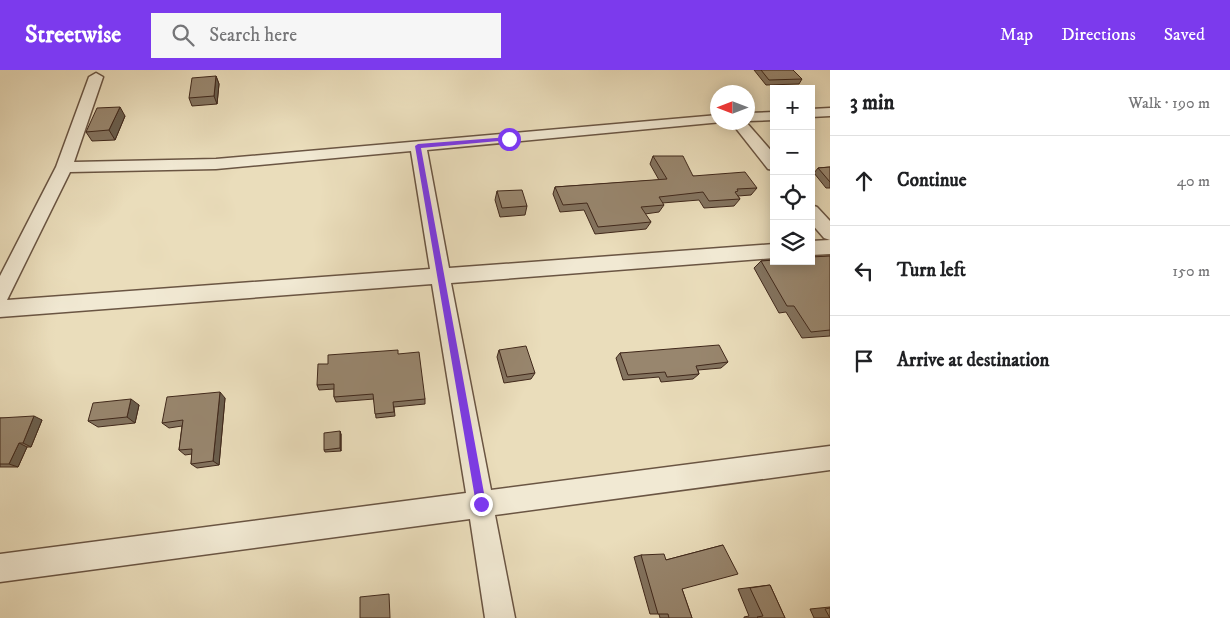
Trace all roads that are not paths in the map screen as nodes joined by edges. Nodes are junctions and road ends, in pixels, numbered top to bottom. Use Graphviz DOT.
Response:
graph roads {
  1 [pos="96,77"];
  2 [pos="830,112"];
  3 [pos="815,114"];
  4 [pos="770,116"];
  5 [pos="755,117"];
  6 [pos="710,120"];
  7 [pos="745,130"];
  8 [pos="418,146"];
  9 [pos="770,160"];
  10 [pos="64,167"];
  11 [pos="815,215"];
  12 [pos="830,233"];
  13 [pos="830,247"];
  14 [pos="815,248"];
  15 [pos="770,251"];
  16 [pos="440,276"];
  17 [pos="0,295"];
  18 [pos="0,309"];
  19 [pos="830,458"];
  20 [pos="481,504"];
  21 [pos="0,568"];
  22 [pos="500,618"];
  1 -- 10 [label="street"];
  2 -- 3 [label="street"];
  4 -- 5 [label="street"];
  6 -- 8 [label="street"];
  7 -- 9 [label="street"];
  8 -- 10 [label="street"];
  8 -- 16 [label="street"];
  10 -- 17 [label="street"];
  11 -- 12 [label="street"];
  13 -- 14 [label="street"];
  15 -- 16 [label="street"];
  16 -- 18 [label="street"];
  16 -- 20 [label="street"];
  19 -- 20 [label="street"];
  20 -- 21 [label="street"];
  20 -- 22 [label="street"];
}
